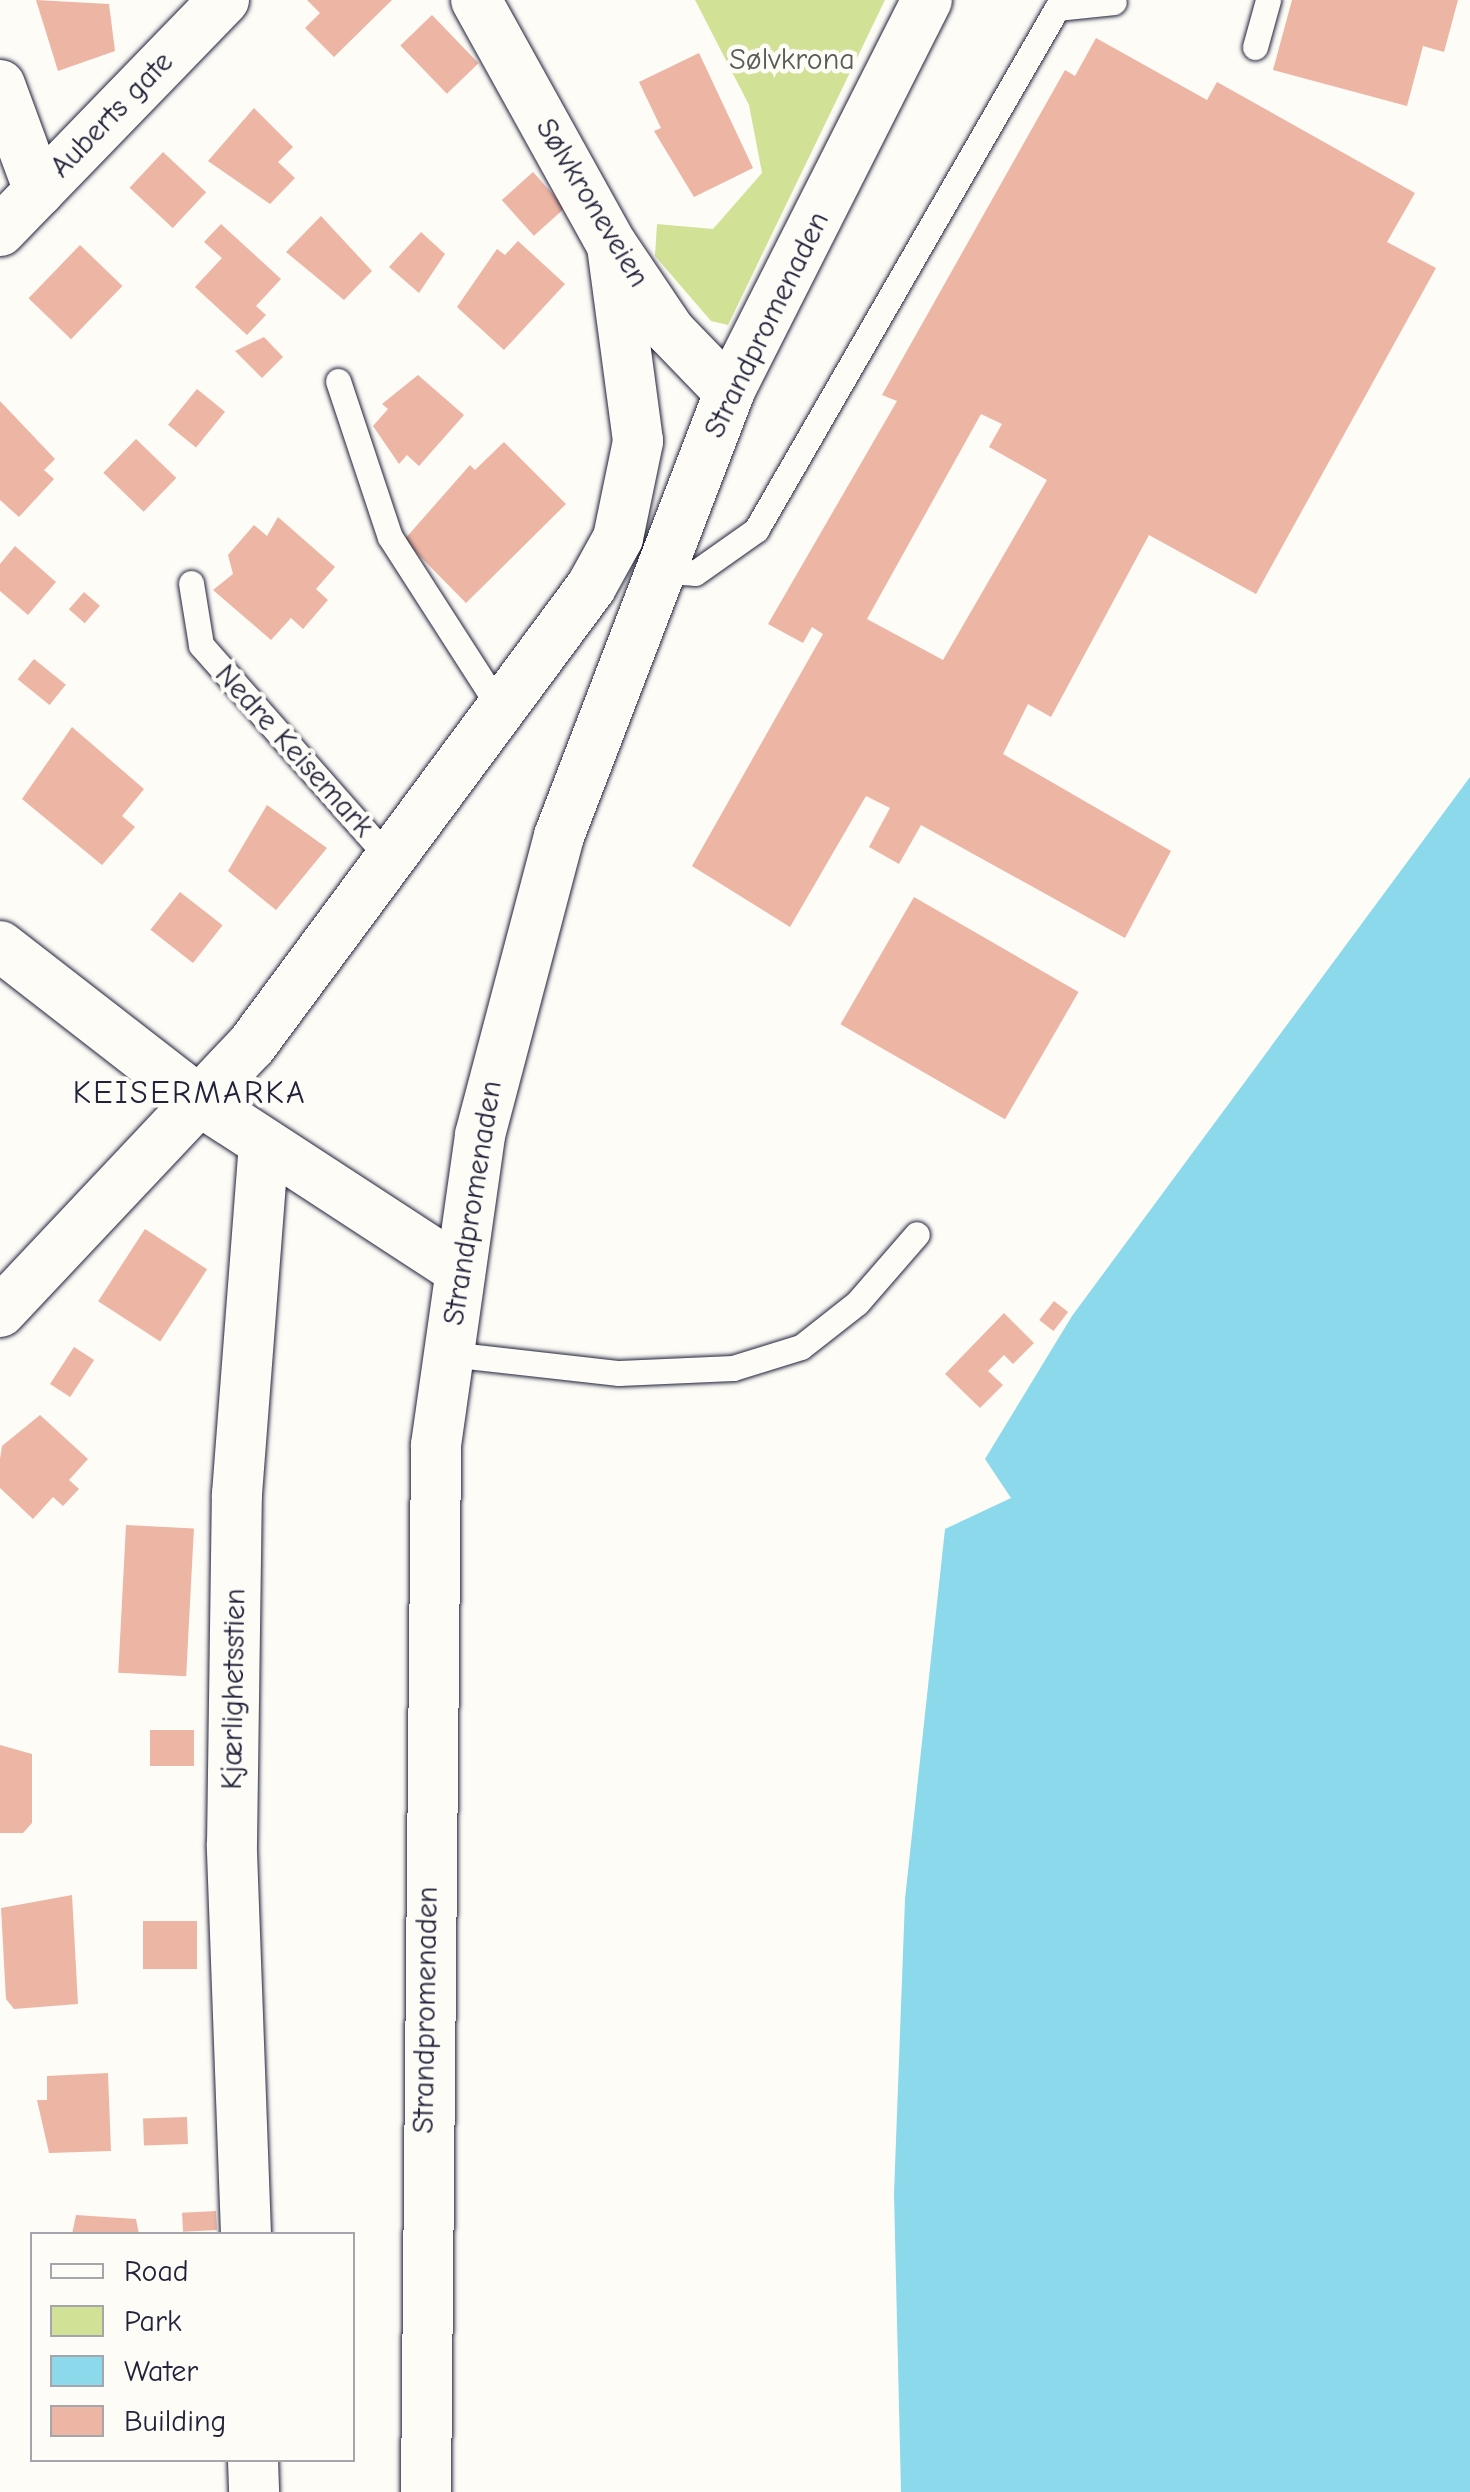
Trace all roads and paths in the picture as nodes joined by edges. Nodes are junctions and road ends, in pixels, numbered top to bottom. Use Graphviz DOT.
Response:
graph roads {
  1 [pos="224,0"];
  2 [pos="476,0"];
  3 [pos="927,0"];
  4 [pos="1268,0"];
  5 [pos="1114,2"];
  6 [pos="1256,47"];
  7 [pos="0,85"];
  8 [pos="38,191"];
  9 [pos="0,231"];
  10 [pos="612,245"];
  11 [pos="338,381"];
  12 [pos="729,392"];
  13 [pos="661,571"];
  14 [pos="191,583"];
  15 [pos="501,710"];
  16 [pos="390,858"];
  17 [pos="0,946"];
  18 [pos="200,1101"];
  19 [pos="264,1144"];
  20 [pos="917,1234"];
  21 [pos="456,1268"];
  22 [pos="0,1312"];
  23 [pos="449,1354"];
  24 [pos="246,2232"];
  25 [pos="253,2462"];
  26 [pos="254,2492"];
  27 [pos="426,2492"];
  1 -- 8 [label="street, Auberts gate"];
  2 -- 10 [label="street, Sølvkroneveien"];
  3 -- 12 [label="street, Strandpromenaden"];
  4 -- 6 [label="lane"];
  5 -- 13 [label="lane"];
  7 -- 8 [label="street"];
  8 -- 9 [label="street, Auberts gate"];
  10 -- 12 [label="street, Sølvkroneveien"];
  10 -- 15 [label="street, Nedre Keisemark"];
  11 -- 15 [label="lane"];
  12 -- 13 [label="street, Strandpromenaden"];
  13 -- 21 [label="street, Strandpromenaden"];
  14 -- 16 [label="lane, Nedre Keisemark"];
  15 -- 16 [label="street, Nedre Keisemark"];
  16 -- 18 [label="street, Nedre Keisemark"];
  17 -- 18 [label="street"];
  18 -- 19 [label="street"];
  18 -- 22 [label="street, Nedre Keisemark"];
  19 -- 21 [label="street"];
  19 -- 24 [label="street, Kjærlighetsstien"];
  20 -- 23 [label="lane"];
  21 -- 23 [label="street, Strandpromenaden"];
  23 -- 27 [label="street, Strandpromenaden"];
  25 -- 26 [label="street"];
}
